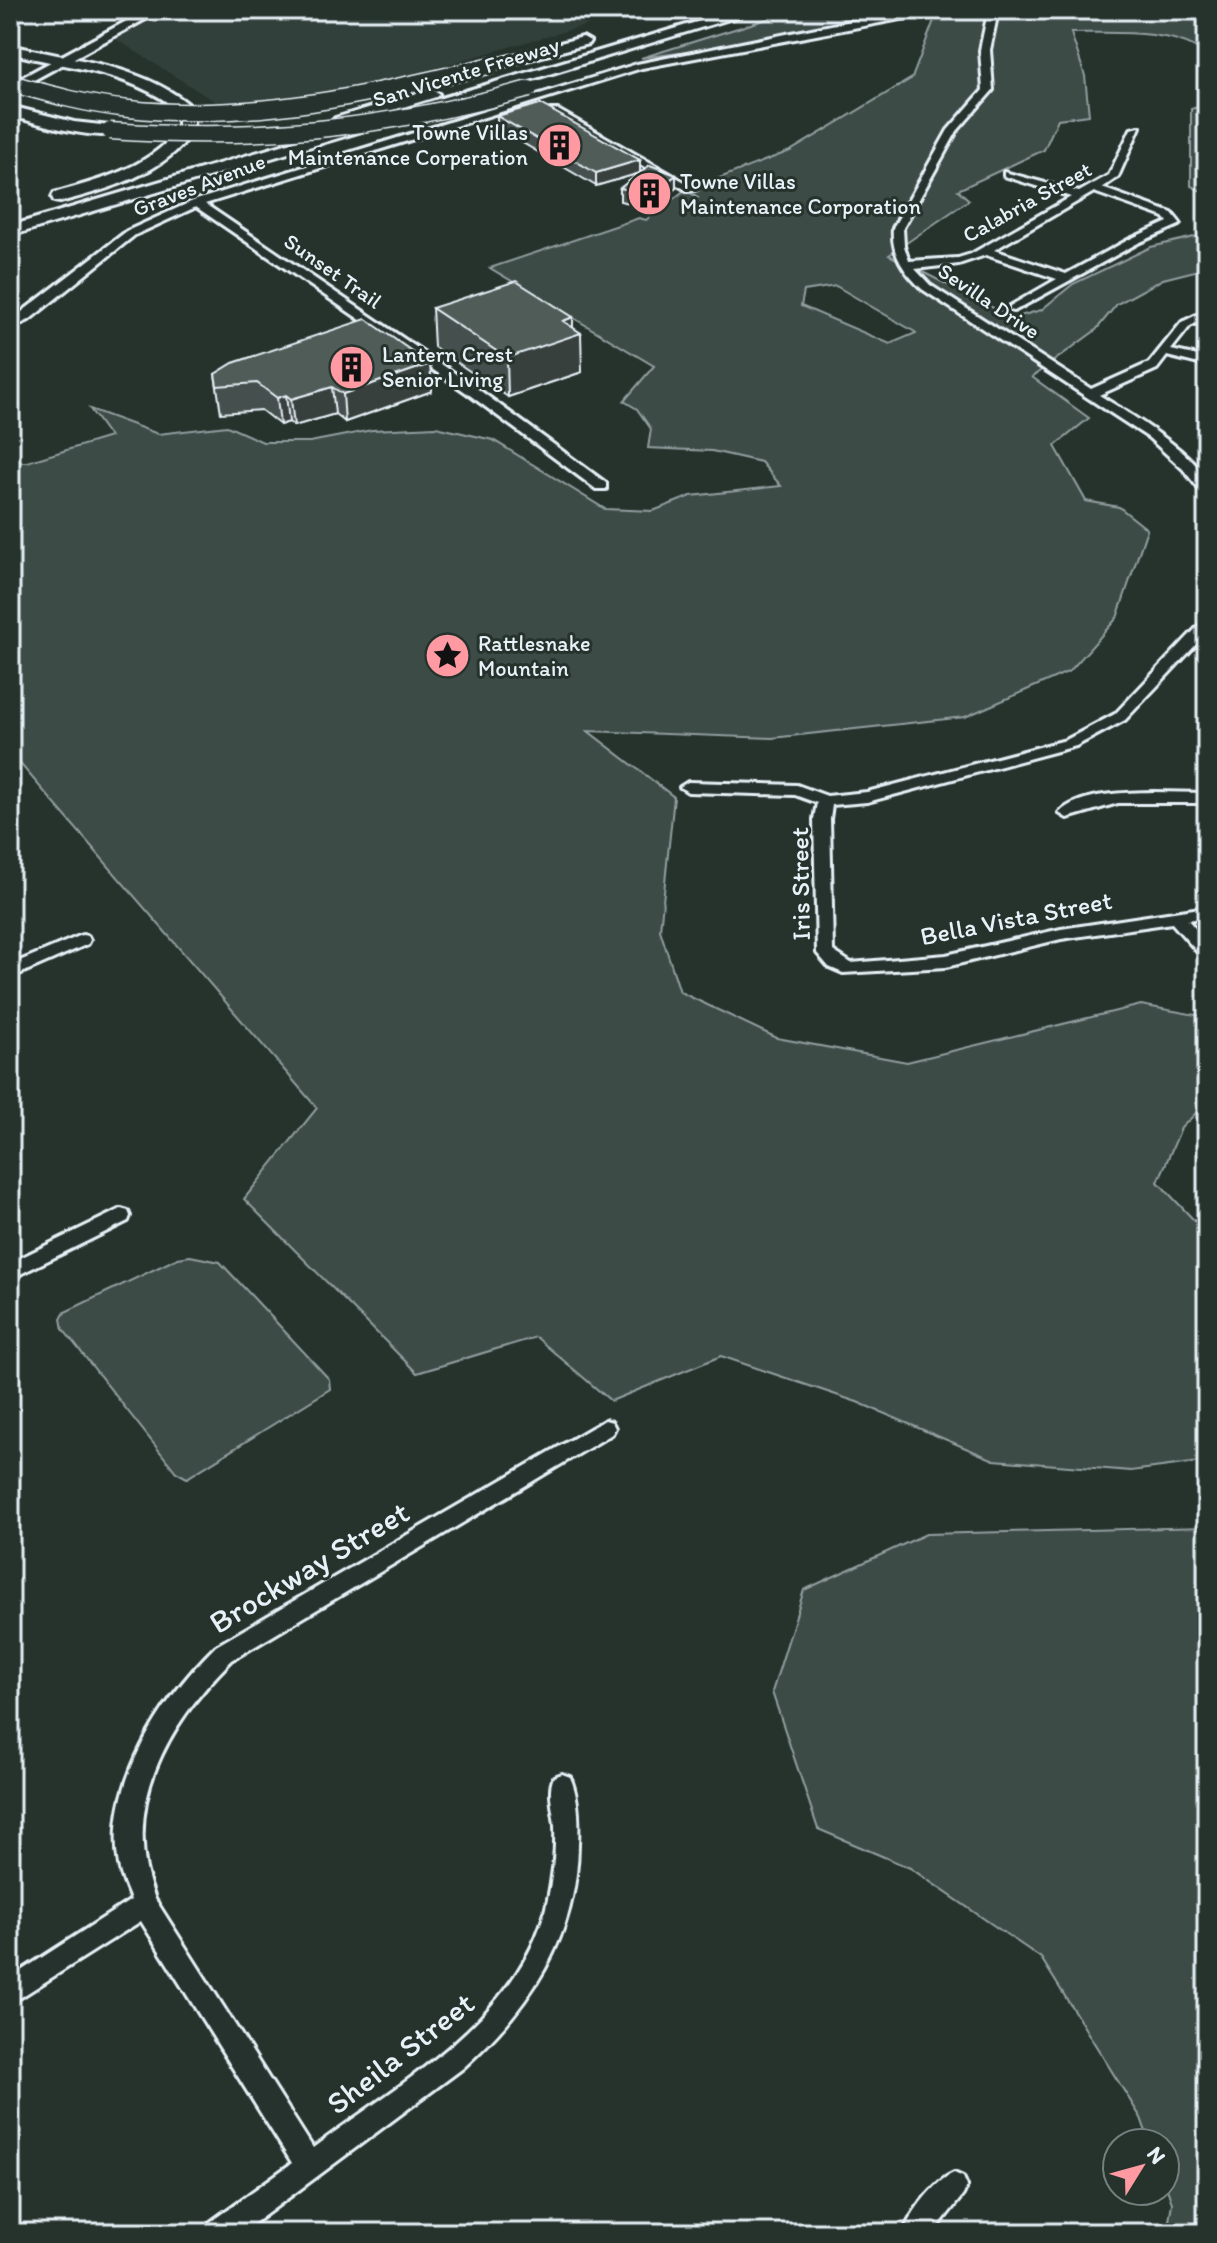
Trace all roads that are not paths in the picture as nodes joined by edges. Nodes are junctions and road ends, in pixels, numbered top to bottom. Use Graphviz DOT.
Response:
graph roads {
  1 [pos="134,10"];
  2 [pos="156,10"];
  3 [pos="710,10"];
  4 [pos="752,10"];
  5 [pos="774,10"];
  6 [pos="943,10"];
  7 [pos="980,10"];
  8 [pos="910,12"];
  9 [pos="892,13"];
  10 [pos="681,19"];
  11 [pos="644,25"];
  12 [pos="599,37"];
  13 [pos="10,49"];
  14 [pos="43,58"];
  15 [pos="61,62"];
  16 [pos="10,75"];
  17 [pos="10,86"];
  18 [pos="530,94"];
  19 [pos="10,111"];
  20 [pos="1136,129"];
  21 [pos="1008,174"];
  22 [pos="1093,188"];
  23 [pos="692,189"];
  24 [pos="1080,196"];
  25 [pos="197,203"];
  26 [pos="10,216"];
  27 [pos="10,231"];
  28 [pos="986,251"];
  29 [pos="907,266"];
  30 [pos="1068,279"];
  31 [pos="1014,308"];
  32 [pos="1207,313"];
  33 [pos="10,326"];
  34 [pos="1163,352"];
  35 [pos="1207,362"];
  36 [pos="1091,394"];
  37 [pos="601,486"];
  38 [pos="1207,490"];
  39 [pos="1207,625"];
  40 [pos="688,787"];
  41 [pos="1207,798"];
  42 [pos="825,801"];
  43 [pos="1067,813"];
  44 [pos="1207,912"];
  45 [pos="1175,916"];
  46 [pos="82,940"];
  47 [pos="1207,952"];
  48 [pos="835,963"];
  49 [pos="10,972"];
  50 [pos="121,1216"];
  51 [pos="10,1272"];
  52 [pos="605,1428"];
  53 [pos="562,1785"];
  54 [pos="145,1905"];
  55 [pos="10,1992"];
  56 [pos="309,2166"];
  57 [pos="954,2186"];
  58 [pos="219,2233"];
  59 [pos="916,2233"];
  1 -- 14 [label="main road"];
  2 -- 15 [label="main road"];
  3 -- 10 [label="highway, San Vicente Freeway"];
  4 -- 27 [label="highway, San Vicente Freeway"];
  5 -- 18 [label="highway"];
  6 -- 8 [label="street"];
  7 -- 29 [label="street, Sevilla Drive"];
  8 -- 9 [label="street"];
  9 -- 18 [label="street, Graves Avenue"];
  10 -- 11 [label="highway"];
  10 -- 26 [label="highway, San Vicente Freeway"];
  12 -- 17 [label="highway, bridge"];
  13 -- 14 [label="highway"];
  14 -- 15 [label="highway"];
  14 -- 16 [label="main road"];
  15 -- 17 [label="main road"];
  15 -- 26 [label="highway"];
  18 -- 19 [label="highway, bridge"];
  18 -- 23 [label="street"];
  18 -- 25 [label="street, Graves Avenue"];
  20 -- 22 [label="street, Calabria Street"];
  21 -- 24 [label="street"];
  22 -- 24 [label="street, Calabria Street"];
  22 -- 30 [label="street"];
  24 -- 28 [label="street, Calabria Street"];
  25 -- 33 [label="street, Graves Avenue"];
  25 -- 37 [label="street, Sunset Trail"];
  28 -- 29 [label="street, Calabria Street"];
  28 -- 30 [label="street"];
  29 -- 36 [label="street, Sevilla Drive"];
  30 -- 31 [label="street"];
  32 -- 34 [label="street"];
  34 -- 35 [label="street"];
  34 -- 36 [label="street"];
  36 -- 38 [label="street, Sevilla Drive"];
  39 -- 42 [label="street"];
  40 -- 42 [label="street"];
  41 -- 43 [label="street"];
  42 -- 48 [label="street, Iris Street"];
  44 -- 45 [label="street, Bella Vista Street"];
  45 -- 47 [label="street"];
  45 -- 48 [label="street, Bella Vista Street"];
  46 -- 49 [label="street"];
  50 -- 51 [label="street"];
  52 -- 54 [label="street, Brockway Street"];
  53 -- 56 [label="street, Sheila Street"];
  54 -- 55 [label="street"];
  54 -- 56 [label="street, Brockway Street"];
  56 -- 58 [label="street, Sheila Street"];
  57 -- 59 [label="street"];
}
